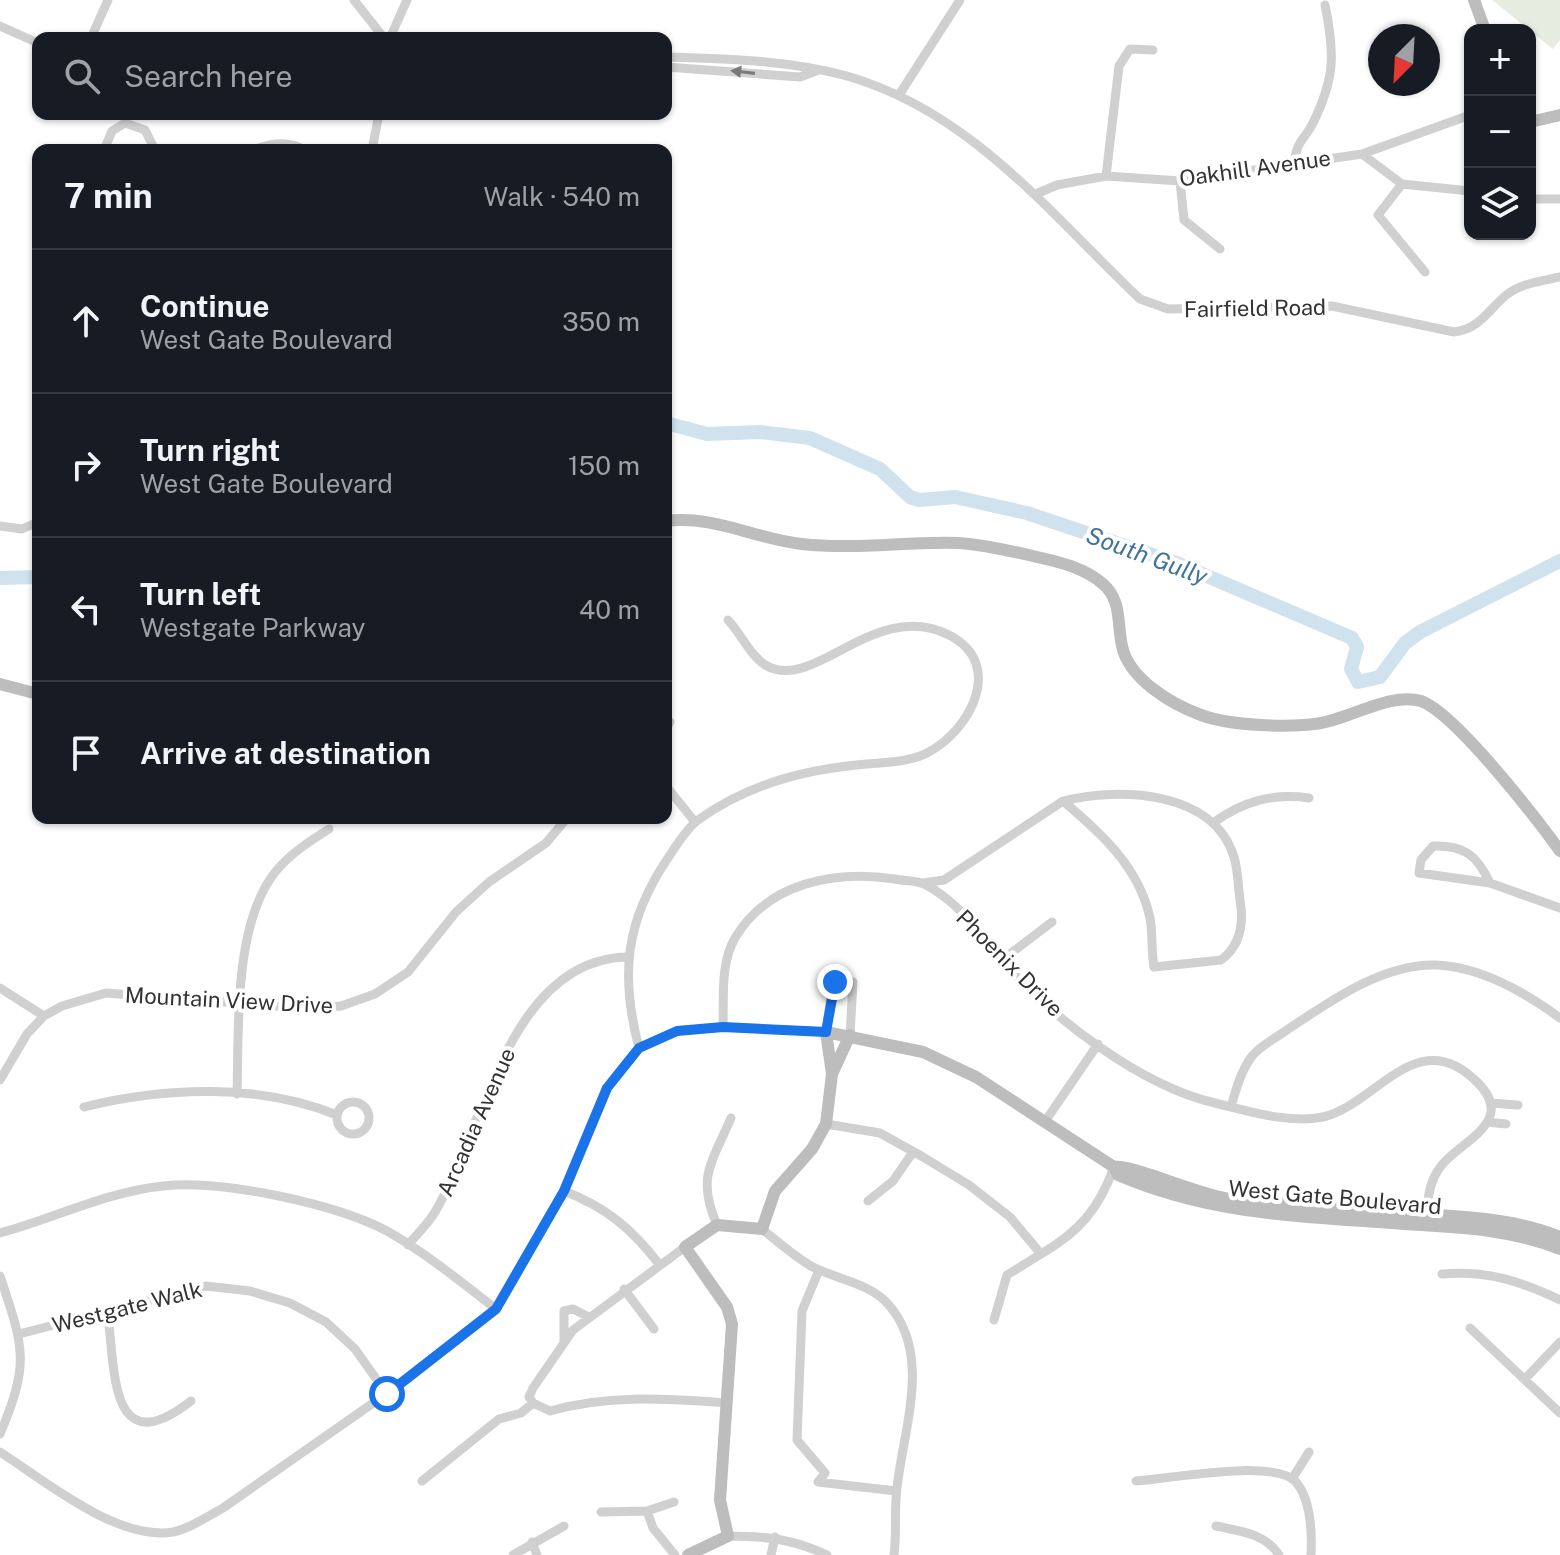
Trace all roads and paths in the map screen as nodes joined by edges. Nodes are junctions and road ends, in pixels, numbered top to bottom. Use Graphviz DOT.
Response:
graph roads {
  1 [pos="108,0"];
  2 [pos="354,0"];
  3 [pos="407,0"];
  4 [pos="960,0"];
  5 [pos="1474,0"];
  6 [pos="1325,5"];
  7 [pos="1483,24"];
  8 [pos="0,26"];
  9 [pos="94,32"];
  10 [pos="382,32"];
  11 [pos="390,32"];
  12 [pos="32,40"];
  13 [pos="1153,50"];
  14 [pos="672,57"];
  15 [pos="672,67"];
  16 [pos="819,70"];
  17 [pos="899,95"];
  18 [pos="1464,114"];
  19 [pos="1560,115"];
  20 [pos="378,120"];
  21 [pos="1536,121"];
  22 [pos="107,144"];
  23 [pos="152,144"];
  24 [pos="373,144"];
  25 [pos="1362,154"];
  26 [pos="1295,162"];
  27 [pos="1106,176"];
  28 [pos="1180,181"];
  29 [pos="1402,184"];
  30 [pos="1464,190"];
  31 [pos="1036,194"];
  32 [pos="1536,199"];
  33 [pos="1560,199"];
  34 [pos="1220,249"];
  35 [pos="1425,272"];
  36 [pos="1560,277"];
  37 [pos="672,520"];
  38 [pos="32,525"];
  39 [pos="0,526"];
  40 [pos="728,620"];
  41 [pos="0,684"];
  42 [pos="32,692"];
  43 [pos="672,793"];
  44 [pos="1309,798"];
  45 [pos="1063,801"];
  46 [pos="695,822"];
  47 [pos="1213,823"];
  48 [pos="562,824"];
  49 [pos="329,829"];
  50 [pos="1560,851"];
  51 [pos="923,883"];
  52 [pos="1490,883"];
  53 [pos="1560,908"];
  54 [pos="1052,922"];
  55 [pos="627,957"];
  56 [pos="1002,960"];
  57 [pos="0,988"];
  58 [pos="240,1002"];
  59 [pos="44,1016"];
  60 [pos="1560,1018"];
  61 [pos="723,1027"];
  62 [pos="826,1032"];
  63 [pos="850,1035"];
  64 [pos="1098,1044"];
  65 [pos="639,1048"];
  66 [pos="832,1074"];
  67 [pos="0,1080"];
  68 [pos="237,1094"];
  69 [pos="1490,1103"];
  70 [pos="1518,1105"];
  71 [pos="84,1107"];
  72 [pos="1231,1107"];
  73 [pos="337,1115"];
  74 [pos="731,1118"];
  75 [pos="1488,1122"];
  76 [pos="1044,1123"];
  77 [pos="826,1124"];
  78 [pos="1506,1124"];
  79 [pos="913,1152"];
  80 [pos="1114,1167"];
  81 [pos="564,1191"];
  82 [pos="868,1201"];
  83 [pos="1427,1220"];
  84 [pos="717,1225"];
  85 [pos="762,1229"];
  86 [pos="0,1233"];
  87 [pos="1560,1237"];
  88 [pos="408,1245"];
  89 [pos="685,1247"];
  90 [pos="1560,1249"];
  91 [pos="1041,1254"];
  92 [pos="659,1264"];
  93 [pos="819,1270"];
  94 [pos="1442,1274"];
  95 [pos="0,1276"];
  96 [pos="624,1289"];
  97 [pos="1560,1300"];
  98 [pos="496,1309"];
  99 [pos="107,1310"];
  100 [pos="589,1317"];
  101 [pos="994,1320"];
  102 [pos="1470,1328"];
  103 [pos="654,1329"];
  104 [pos="19,1334"];
  105 [pos="564,1342"];
  106 [pos="1560,1342"];
  107 [pos="1525,1379"];
  108 [pos="387,1394"];
  109 [pos="191,1401"];
  110 [pos="533,1403"];
  111 [pos="728,1403"];
  112 [pos="1560,1413"];
  113 [pos="0,1434"];
  114 [pos="0,1452"];
  115 [pos="1309,1452"];
  116 [pos="1292,1479"];
  117 [pos="422,1481"];
  118 [pos="1136,1481"];
  119 [pos="896,1491"];
  120 [pos="674,1502"];
  121 [pos="647,1511"];
  122 [pos="601,1512"];
  123 [pos="564,1526"];
  124 [pos="1216,1526"];
  125 [pos="728,1536"];
  126 [pos="775,1537"];
  127 [pos="532,1542"];
  128 [pos="513,1555"];
  129 [pos="537,1555"];
  130 [pos="675,1555"];
  131 [pos="688,1555"];
  132 [pos="771,1555"];
  133 [pos="827,1555"];
  134 [pos="894,1555"];
  135 [pos="1279,1555"];
  136 [pos="1311,1555"];
  1 -- 9 [label="street"];
  2 -- 10 [label="street"];
  3 -- 11 [label="street"];
  4 -- 17 [label="street"];
  5 -- 7 [label="street"];
  6 -- 26 [label="street"];
  8 -- 12 [label="street"];
  13 -- 27 [label="street"];
  14 -- 16 [label="street, Fairfield Road"];
  16 -- 15 [label="street, Fairfield Road, one-way"];
  16 -- 17 [label="street, Fairfield Road"];
  17 -- 31 [label="street, Fairfield Road"];
  18 -- 25 [label="street, Oakhill Avenue"];
  19 -- 21 [label="street"];
  20 -- 24 [label="street"];
  22 -- 23 [label="street"];
  25 -- 26 [label="street, Oakhill Avenue"];
  25 -- 29 [label="street"];
  26 -- 28 [label="street, Oakhill Avenue"];
  27 -- 28 [label="street, Oakhill Avenue"];
  27 -- 31 [label="street, Oakhill Avenue"];
  28 -- 34 [label="street"];
  29 -- 30 [label="street"];
  29 -- 35 [label="street"];
  31 -- 36 [label="street, Fairfield Road"];
  32 -- 33 [label="street"];
  37 -- 50 [label="street"];
  38 -- 39 [label="street"];
  40 -- 46 [label="street"];
  41 -- 42 [label="street"];
  43 -- 46 [label="street"];
  44 -- 47 [label="street"];
  45 -- 47 [label="street"];
  45 -- 47 [label="street"];
  45 -- 51 [label="street"];
  46 -- 55 [label="street"];
  48 -- 58 [label="street, Mountain View Drive"];
  49 -- 58 [label="street"];
  51 -- 56 [label="street, Phoenix Drive"];
  51 -- 61 [label="street, Phoenix Drive"];
  52 -- 52 [label="street"];
  52 -- 53 [label="street"];
  54 -- 56 [label="street"];
  55 -- 65 [label="street"];
  55 -- 88 [label="street, Arcadia Avenue"];
  56 -- 64 [label="street, Phoenix Drive"];
  57 -- 59 [label="street"];
  58 -- 59 [label="street, Mountain View Drive"];
  58 -- 68 [label="street"];
  59 -- 67 [label="street, Mountain View Drive"];
  60 -- 72 [label="street"];
  61 -- 62 [label="street, West Gate Boulevard"];
  61 -- 65 [label="street, West Gate Boulevard"];
  62 -- 63 [label="street, West Gate Boulevard"];
  62 -- 63 [label="street"];
  62 -- 66 [label="street"];
  63 -- 66 [label="street"];
  63 -- 76 [label="street, West Gate Boulevard"];
  64 -- 72 [label="street, Phoenix Drive"];
  64 -- 76 [label="street"];
  65 -- 81 [label="street, West Gate Boulevard"];
  66 -- 77 [label="street"];
  68 -- 71 [label="street"];
  68 -- 73 [label="street"];
  69 -- 70 [label="street"];
  69 -- 72 [label="street, Phoenix Drive"];
  69 -- 75 [label="street"];
  74 -- 84 [label="street"];
  75 -- 78 [label="street"];
  75 -- 83 [label="street"];
  76 -- 80 [label="street, West Gate Boulevard"];
  77 -- 79 [label="street"];
  77 -- 85 [label="street"];
  79 -- 82 [label="street"];
  79 -- 91 [label="street"];
  80 -- 83 [label="street, West Gate Boulevard"];
  80 -- 91 [label="street"];
  81 -- 92 [label="street"];
  81 -- 98 [label="street, West Gate Boulevard"];
  83 -- 87 [label="street, West Gate Boulevard"];
  83 -- 90 [label="street, West Gate Boulevard"];
  84 -- 85 [label="street"];
  84 -- 89 [label="street"];
  85 -- 93 [label="street"];
  86 -- 88 [label="street"];
  88 -- 98 [label="street"];
  89 -- 92 [label="street"];
  89 -- 111 [label="street"];
  91 -- 101 [label="street"];
  92 -- 96 [label="street"];
  93 -- 119 [label="street"];
  93 -- 119 [label="street"];
  94 -- 97 [label="street"];
  95 -- 104 [label="street"];
  96 -- 100 [label="street"];
  96 -- 103 [label="street"];
  98 -- 108 [label="street, West Gate Boulevard"];
  99 -- 104 [label="street, Westgate Walk"];
  99 -- 108 [label="street, Westgate Walk"];
  99 -- 109 [label="street"];
  100 -- 105 [label="street"];
  100 -- 105 [label="street"];
  102 -- 107 [label="street"];
  104 -- 113 [label="street"];
  105 -- 110 [label="street"];
  106 -- 107 [label="street"];
  107 -- 112 [label="street"];
  108 -- 114 [label="street, West Gate Boulevard"];
  110 -- 111 [label="street"];
  110 -- 117 [label="street"];
  111 -- 125 [label="street"];
  115 -- 116 [label="street"];
  116 -- 118 [label="street"];
  116 -- 136 [label="street"];
  119 -- 134 [label="street"];
  120 -- 121 [label="street"];
  121 -- 122 [label="street"];
  121 -- 130 [label="street"];
  123 -- 127 [label="street"];
  124 -- 135 [label="street"];
  125 -- 126 [label="street"];
  125 -- 131 [label="street"];
  126 -- 132 [label="street"];
  126 -- 133 [label="street"];
  127 -- 128 [label="street"];
  127 -- 129 [label="street"];
}
